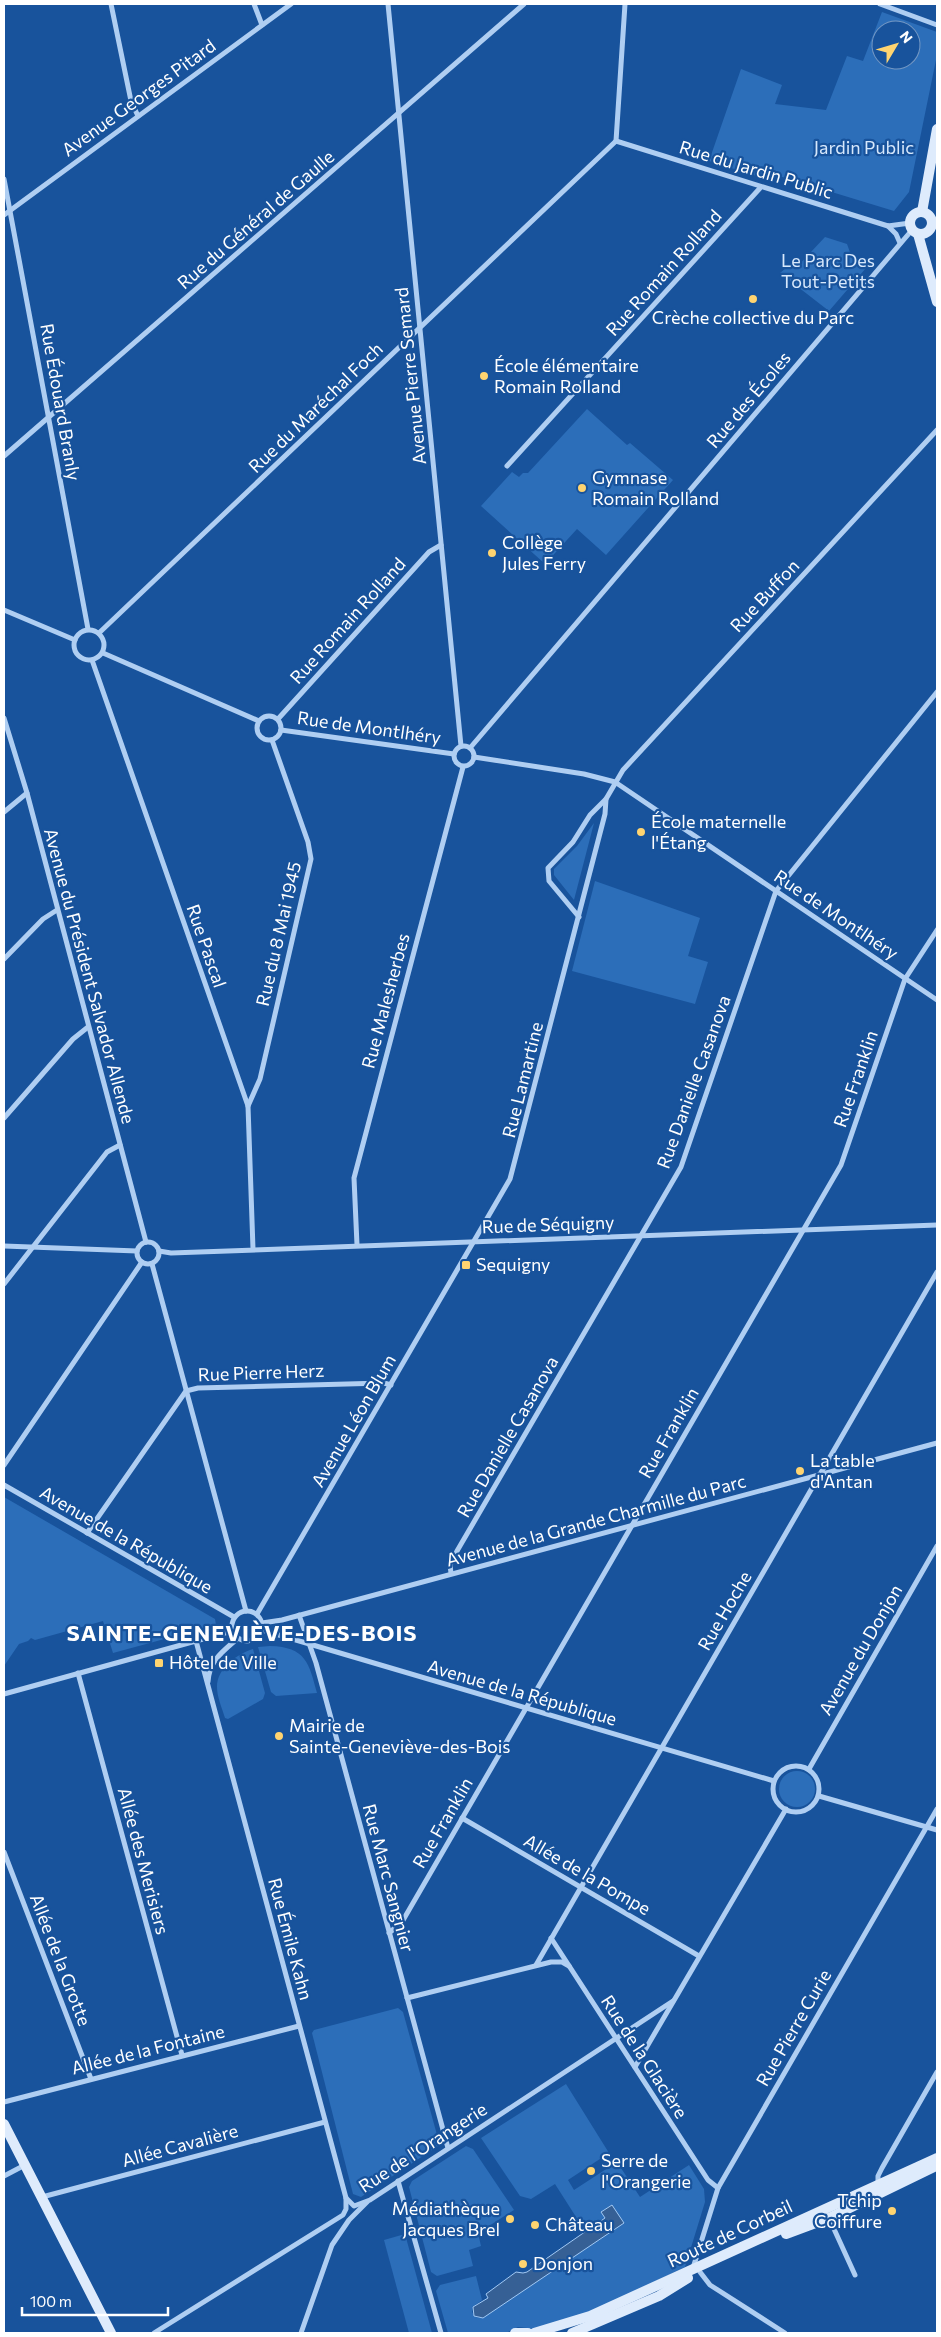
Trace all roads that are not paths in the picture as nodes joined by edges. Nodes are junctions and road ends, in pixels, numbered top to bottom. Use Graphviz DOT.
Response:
graph roads {
  1 [pos="111,4"];
  2 [pos="254,4"];
  3 [pos="291,4"];
  4 [pos="388,4"];
  5 [pos="524,4"];
  6 [pos="625,4"];
  7 [pos="880,4"];
  8 [pos="262,25"];
  9 [pos="937,25"];
  10 [pos="399,113"];
  11 [pos="138,116"];
  12 [pos="937,129"];
  13 [pos="616,141"];
  14 [pos="4,179"];
  15 [pos="761,187"];
  16 [pos="11,210"];
  17 [pos="922,212"];
  18 [pos="4,215"];
  19 [pos="888,226"];
  20 [pos="914,229"];
  21 [pos="900,243"];
  22 [pos="937,302"];
  23 [pos="420,328"];
  24 [pos="50,417"];
  25 [pos="937,430"];
  26 [pos="4,456"];
  27 [pos="507,466"];
  28 [pos="441,545"];
  29 [pos="4,610"];
  30 [pos="88,629"];
  31 [pos="100,633"];
  32 [pos="75,640"];
  33 [pos="103,653"];
  34 [pos="92,660"];
  35 [pos="937,692"];
  36 [pos="4,718"];
  37 [pos="278,719"];
  38 [pos="259,721"];
  39 [pos="281,730"];
  40 [pos="272,740"];
  41 [pos="461,746"];
  42 [pos="470,748"];
  43 [pos="454,754"];
  44 [pos="474,757"];
  45 [pos="463,767"];
  46 [pos="615,782"];
  47 [pos="26,793"];
  48 [pos="606,799"];
  49 [pos="4,812"];
  50 [pos="776,891"];
  51 [pos="57,910"];
  52 [pos="579,917"];
  53 [pos="937,930"];
  54 [pos="4,959"];
  55 [pos="905,979"];
  56 [pos="937,1000"];
  57 [pos="88,1027"];
  58 [pos="248,1106"];
  59 [pos="4,1118"];
  60 [pos="120,1145"];
  61 [pos="937,1225"];
  62 [pos="803,1229"];
  63 [pos="641,1234"];
  64 [pos="146,1242"];
  65 [pos="474,1242"];
  66 [pos="357,1245"];
  67 [pos="4,1246"];
  68 [pos="33,1247"];
  69 [pos="253,1249"];
  70 [pos="137,1251"];
  71 [pos="159,1251"];
  72 [pos="142,1262"];
  73 [pos="152,1264"];
  74 [pos="937,1272"];
  75 [pos="4,1284"];
  76 [pos="391,1384"];
  77 [pos="186,1391"];
  78 [pos="937,1443"];
  79 [pos="4,1465"];
  80 [pos="819,1476"];
  81 [pos="4,1485"];
  82 [pos="632,1525"];
  83 [pos="87,1533"];
  84 [pos="937,1546"];
  85 [pos="451,1573"];
  86 [pos="246,1611"];
  87 [pos="256,1614"];
  88 [pos="299,1615"];
  89 [pos="234,1618"];
  90 [pos="262,1626"];
  91 [pos="232,1631"];
  92 [pos="237,1639"];
  93 [pos="196,1641"];
  94 [pos="310,1644"];
  95 [pos="78,1673"];
  96 [pos="208,1686"];
  97 [pos="4,1694"];
  98 [pos="526,1708"];
  99 [pos="662,1748"];
  100 [pos="809,1769"];
  101 [pos="774,1781"];
  102 [pos="818,1796"];
  103 [pos="786,1809"];
  104 [pos="937,1809"];
  105 [pos="462,1818"];
  106 [pos="927,1827"];
  107 [pos="937,1830"];
  108 [pos="4,1852"];
  109 [pos="580,1887"];
  110 [pos="389,1933"];
  111 [pos="551,1938"];
  112 [pos="699,1956"];
  113 [pos="536,1965"];
  114 [pos="569,1966"];
  115 [pos="407,1998"];
  116 [pos="673,2002"];
  117 [pos="299,2026"];
  118 [pos="616,2038"];
  119 [pos="182,2056"];
  120 [pos="635,2067"];
  121 [pos="937,2072"];
  122 [pos="92,2079"];
  123 [pos="4,2102"];
  124 [pos="325,2122"];
  125 [pos="4,2124"];
  126 [pos="448,2148"];
  127 [pos="937,2158"];
  128 [pos="25,2165"];
  129 [pos="937,2165"];
  130 [pos="4,2176"];
  131 [pos="398,2181"];
  132 [pos="878,2184"];
  133 [pos="718,2188"];
  134 [pos="42,2197"];
  135 [pos="346,2198"];
  136 [pos="370,2200"];
  137 [pos="858,2204"];
  138 [pos="826,2214"];
  139 [pos="330,2223"];
  140 [pos="340,2231"];
  141 [pos="697,2270"];
  142 [pos="855,2275"];
  143 [pos="111,2333"];
  144 [pos="154,2333"];
  145 [pos="301,2333"];
  146 [pos="441,2333"];
  147 [pos="515,2333"];
  148 [pos="528,2333"];
  149 [pos="534,2333"];
  150 [pos="572,2333"];
  151 [pos="785,2333"];
  1 -- 11 [label="street"];
  2 -- 8 [label="street"];
  3 -- 8 [label="street, Avenue Georges Pitard"];
  4 -- 10 [label="street, Avenue Pierre Semard"];
  5 -- 10 [label="street, Rue du Général de Gaulle"];
  6 -- 13 [label="street"];
  7 -- 9 [label="street"];
  8 -- 11 [label="street, Avenue Georges Pitard"];
  10 -- 23 [label="street, Avenue Pierre Semard"];
  10 -- 24 [label="street, Rue du Général de Gaulle"];
  11 -- 16 [label="street, Avenue Georges Pitard"];
  12 -- 17 [label="main road"];
  13 -- 15 [label="street, Rue du Jardin Public"];
  13 -- 23 [label="street, Rue du Maréchal Foch"];
  14 -- 16 [label="street, Rue Édouard Branly"];
  15 -- 19 [label="street, Rue du Jardin Public"];
  15 -- 27 [label="street, Rue Romain Rolland"];
  16 -- 18 [label="street, Avenue Georges Pitard"];
  16 -- 24 [label="street, Rue Édouard Branly"];
  17 -- 20 [label="main road"];
  17 -- 20 [label="main road"];
  19 -- 20 [label="street, Rue du Jardin Public"];
  19 -- 21 [label="street"];
  20 -- 21 [label="street, Rue des Écoles"];
  20 -- 22 [label="main road"];
  21 -- 42 [label="street, Rue des Écoles"];
  23 -- 28 [label="street, Avenue Pierre Semard"];
  23 -- 31 [label="street, Rue du Maréchal Foch"];
  24 -- 26 [label="street, Rue du Général de Gaulle"];
  24 -- 30 [label="street, Rue Édouard Branly"];
  25 -- 46 [label="street, Rue Buffon"];
  28 -- 37 [label="street, Rue Romain Rolland"];
  28 -- 41 [label="street, Avenue Pierre Semard"];
  29 -- 32 [label="street"];
  30 -- 31 [label="street"];
  30 -- 32 [label="street"];
  31 -- 33 [label="street"];
  32 -- 34 [label="street"];
  33 -- 34 [label="street"];
  33 -- 38 [label="street"];
  34 -- 58 [label="street, Rue Pascal"];
  35 -- 50 [label="street, Rue Danielle Casanova"];
  36 -- 47 [label="street, Avenue du Président Salvador Allende"];
  37 -- 38 [label="street"];
  37 -- 39 [label="street"];
  38 -- 40 [label="street"];
  39 -- 40 [label="street"];
  39 -- 43 [label="street, Rue de Montlhéry"];
  40 -- 58 [label="street, Rue du 8 Mai 1945"];
  41 -- 42 [label="street"];
  41 -- 43 [label="street"];
  42 -- 44 [label="street"];
  43 -- 45 [label="street"];
  44 -- 45 [label="street"];
  44 -- 46 [label="street, Rue de Montlhéry"];
  45 -- 66 [label="street, Rue Malesherbes"];
  46 -- 48 [label="street, Rue Lamartine"];
  46 -- 50 [label="street, Rue de Montlhéry"];
  47 -- 49 [label="street"];
  47 -- 51 [label="street, Avenue du Président Salvador Allende"];
  48 -- 52 [label="street, Rue Lamartine"];
  48 -- 52 [label="street, Rue Lamartine"];
  50 -- 55 [label="street, Rue de Montlhéry"];
  50 -- 63 [label="street, Rue Danielle Casanova"];
  51 -- 54 [label="street"];
  51 -- 57 [label="street, Avenue du Président Salvador Allende"];
  52 -- 65 [label="street, Rue Lamartine"];
  53 -- 55 [label="street, Rue Franklin"];
  55 -- 56 [label="street, Rue de Montlhéry"];
  55 -- 62 [label="street, Rue Franklin"];
  57 -- 59 [label="street"];
  57 -- 60 [label="street, Avenue du Président Salvador Allende"];
  58 -- 69 [label="street, Rue Pascal"];
  60 -- 64 [label="street, Avenue du Président Salvador Allende"];
  60 -- 68 [label="street"];
  61 -- 62 [label="street, Rue de Séquigny"];
  62 -- 63 [label="street, Rue de Séquigny"];
  62 -- 82 [label="street, Rue Franklin"];
  63 -- 65 [label="street, Rue de Séquigny"];
  63 -- 85 [label="street, Rue Danielle Casanova"];
  64 -- 70 [label="street"];
  64 -- 71 [label="street"];
  65 -- 66 [label="street, Rue de Séquigny"];
  65 -- 76 [label="street, Avenue Léon Blum"];
  66 -- 69 [label="street, Rue de Séquigny"];
  67 -- 68 [label="street"];
  68 -- 70 [label="street"];
  68 -- 75 [label="street"];
  69 -- 71 [label="street, Rue de Séquigny"];
  70 -- 72 [label="street"];
  71 -- 73 [label="street"];
  72 -- 73 [label="street"];
  72 -- 79 [label="street"];
  73 -- 77 [label="street"];
  74 -- 80 [label="street, Rue Hoche"];
  76 -- 77 [label="street, Rue Pierre Herz"];
  76 -- 87 [label="street, Avenue Léon Blum"];
  77 -- 83 [label="street, Rue Pierre Herz"];
  77 -- 86 [label="street"];
  78 -- 80 [label="street, Avenue de la Grande Charmille du Parc"];
  80 -- 82 [label="street, Avenue de la Grande Charmille du Parc"];
  80 -- 99 [label="street, Rue Hoche"];
  81 -- 83 [label="street, Avenue de la République"];
  82 -- 85 [label="street, Avenue de la Grande Charmille du Parc"];
  82 -- 98 [label="street, Rue Franklin"];
  83 -- 89 [label="street, Avenue de la République"];
  84 -- 100 [label="street, Avenue du Donjon"];
  85 -- 88 [label="street, Avenue de la Grande Charmille du Parc"];
  86 -- 87 [label="street"];
  86 -- 89 [label="street"];
  87 -- 90 [label="street"];
  88 -- 90 [label="street, Avenue de la Grande Charmille du Parc"];
  88 -- 94 [label="street, Rue Marc Sangnier"];
  89 -- 91 [label="street"];
  90 -- 92 [label="street"];
  90 -- 94 [label="street, Avenue de la République"];
  91 -- 92 [label="street"];
  91 -- 93 [label="street"];
  92 -- 96 [label="street, Rue Émile Kahn"];
  93 -- 95 [label="street"];
  93 -- 96 [label="street, Rue Émile Kahn"];
  94 -- 98 [label="street, Avenue de la République"];
  94 -- 110 [label="street, Rue Marc Sangnier"];
  95 -- 97 [label="street"];
  95 -- 119 [label="street, Allée des Merisiers"];
  96 -- 117 [label="street, Rue Émile Kahn"];
  98 -- 99 [label="street, Avenue de la République"];
  98 -- 105 [label="street, Rue Franklin"];
  99 -- 101 [label="street, Avenue de la République"];
  99 -- 109 [label="street, Rue Hoche"];
  100 -- 101 [label="street"];
  100 -- 102 [label="street"];
  101 -- 103 [label="street"];
  102 -- 103 [label="street"];
  102 -- 106 [label="street"];
  103 -- 112 [label="street"];
  104 -- 106 [label="street, Rue Pierre Curie"];
  105 -- 109 [label="street, Allée de la Pompe"];
  105 -- 110 [label="street, Rue Franklin"];
  106 -- 107 [label="street"];
  106 -- 133 [label="street, Rue Pierre Curie"];
  108 -- 122 [label="street, Allée de la Grotte"];
  109 -- 111 [label="street, Rue Hoche"];
  109 -- 112 [label="street, Allée de la Pompe"];
  110 -- 115 [label="street, Rue Marc Sangnier"];
  111 -- 113 [label="street, Rue Hoche"];
  111 -- 114 [label="street, Rue de la Glacière"];
  112 -- 116 [label="street"];
  113 -- 114 [label="street"];
  113 -- 115 [label="street"];
  114 -- 118 [label="street, Rue de la Glacière"];
  115 -- 126 [label="street, Rue Marc Sangnier"];
  116 -- 118 [label="street, Rue de l'Orangerie"];
  116 -- 120 [label="street"];
  117 -- 119 [label="street, Allée de la Fontaine"];
  117 -- 124 [label="street, Rue Émile Kahn"];
  118 -- 120 [label="street, Rue de la Glacière"];
  118 -- 126 [label="street, Rue de l'Orangerie"];
  119 -- 122 [label="street, Allée de la Fontaine"];
  120 -- 133 [label="street, Rue de la Glacière"];
  121 -- 132 [label="street"];
  122 -- 123 [label="street, Allée de la Fontaine"];
  124 -- 134 [label="street, Allée Cavalière"];
  124 -- 135 [label="street, Rue Émile Kahn"];
  125 -- 128 [label="main road"];
  126 -- 131 [label="street, Rue de l'Orangerie"];
  127 -- 132 [label="main road, Route de Corbeil"];
  128 -- 130 [label="street"];
  128 -- 134 [label="main road"];
  129 -- 137 [label="main road, Route de Corbeil"];
  131 -- 136 [label="street, Rue de l'Orangerie"];
  131 -- 146 [label="street"];
  132 -- 137 [label="main road"];
  132 -- 138 [label="main road, Route de Corbeil"];
  133 -- 141 [label="street, Rue Pierre Curie"];
  134 -- 143 [label="main road"];
  135 -- 136 [label="street, Rue de l'Orangerie"];
  135 -- 139 [label="street, Rue de l'Orangerie"];
  136 -- 140 [label="street"];
  137 -- 138 [label="main road, Route de Corbeil"];
  138 -- 141 [label="main road, Route de Corbeil"];
  138 -- 142 [label="street"];
  139 -- 140 [label="street"];
  139 -- 144 [label="street, Rue de l'Orangerie"];
  140 -- 145 [label="street"];
  141 -- 149 [label="main road, Route de Corbeil"];
  141 -- 150 [label="main road, Route de Corbeil"];
  141 -- 151 [label="street"];
  147 -- 148 [label="main road"];
}
